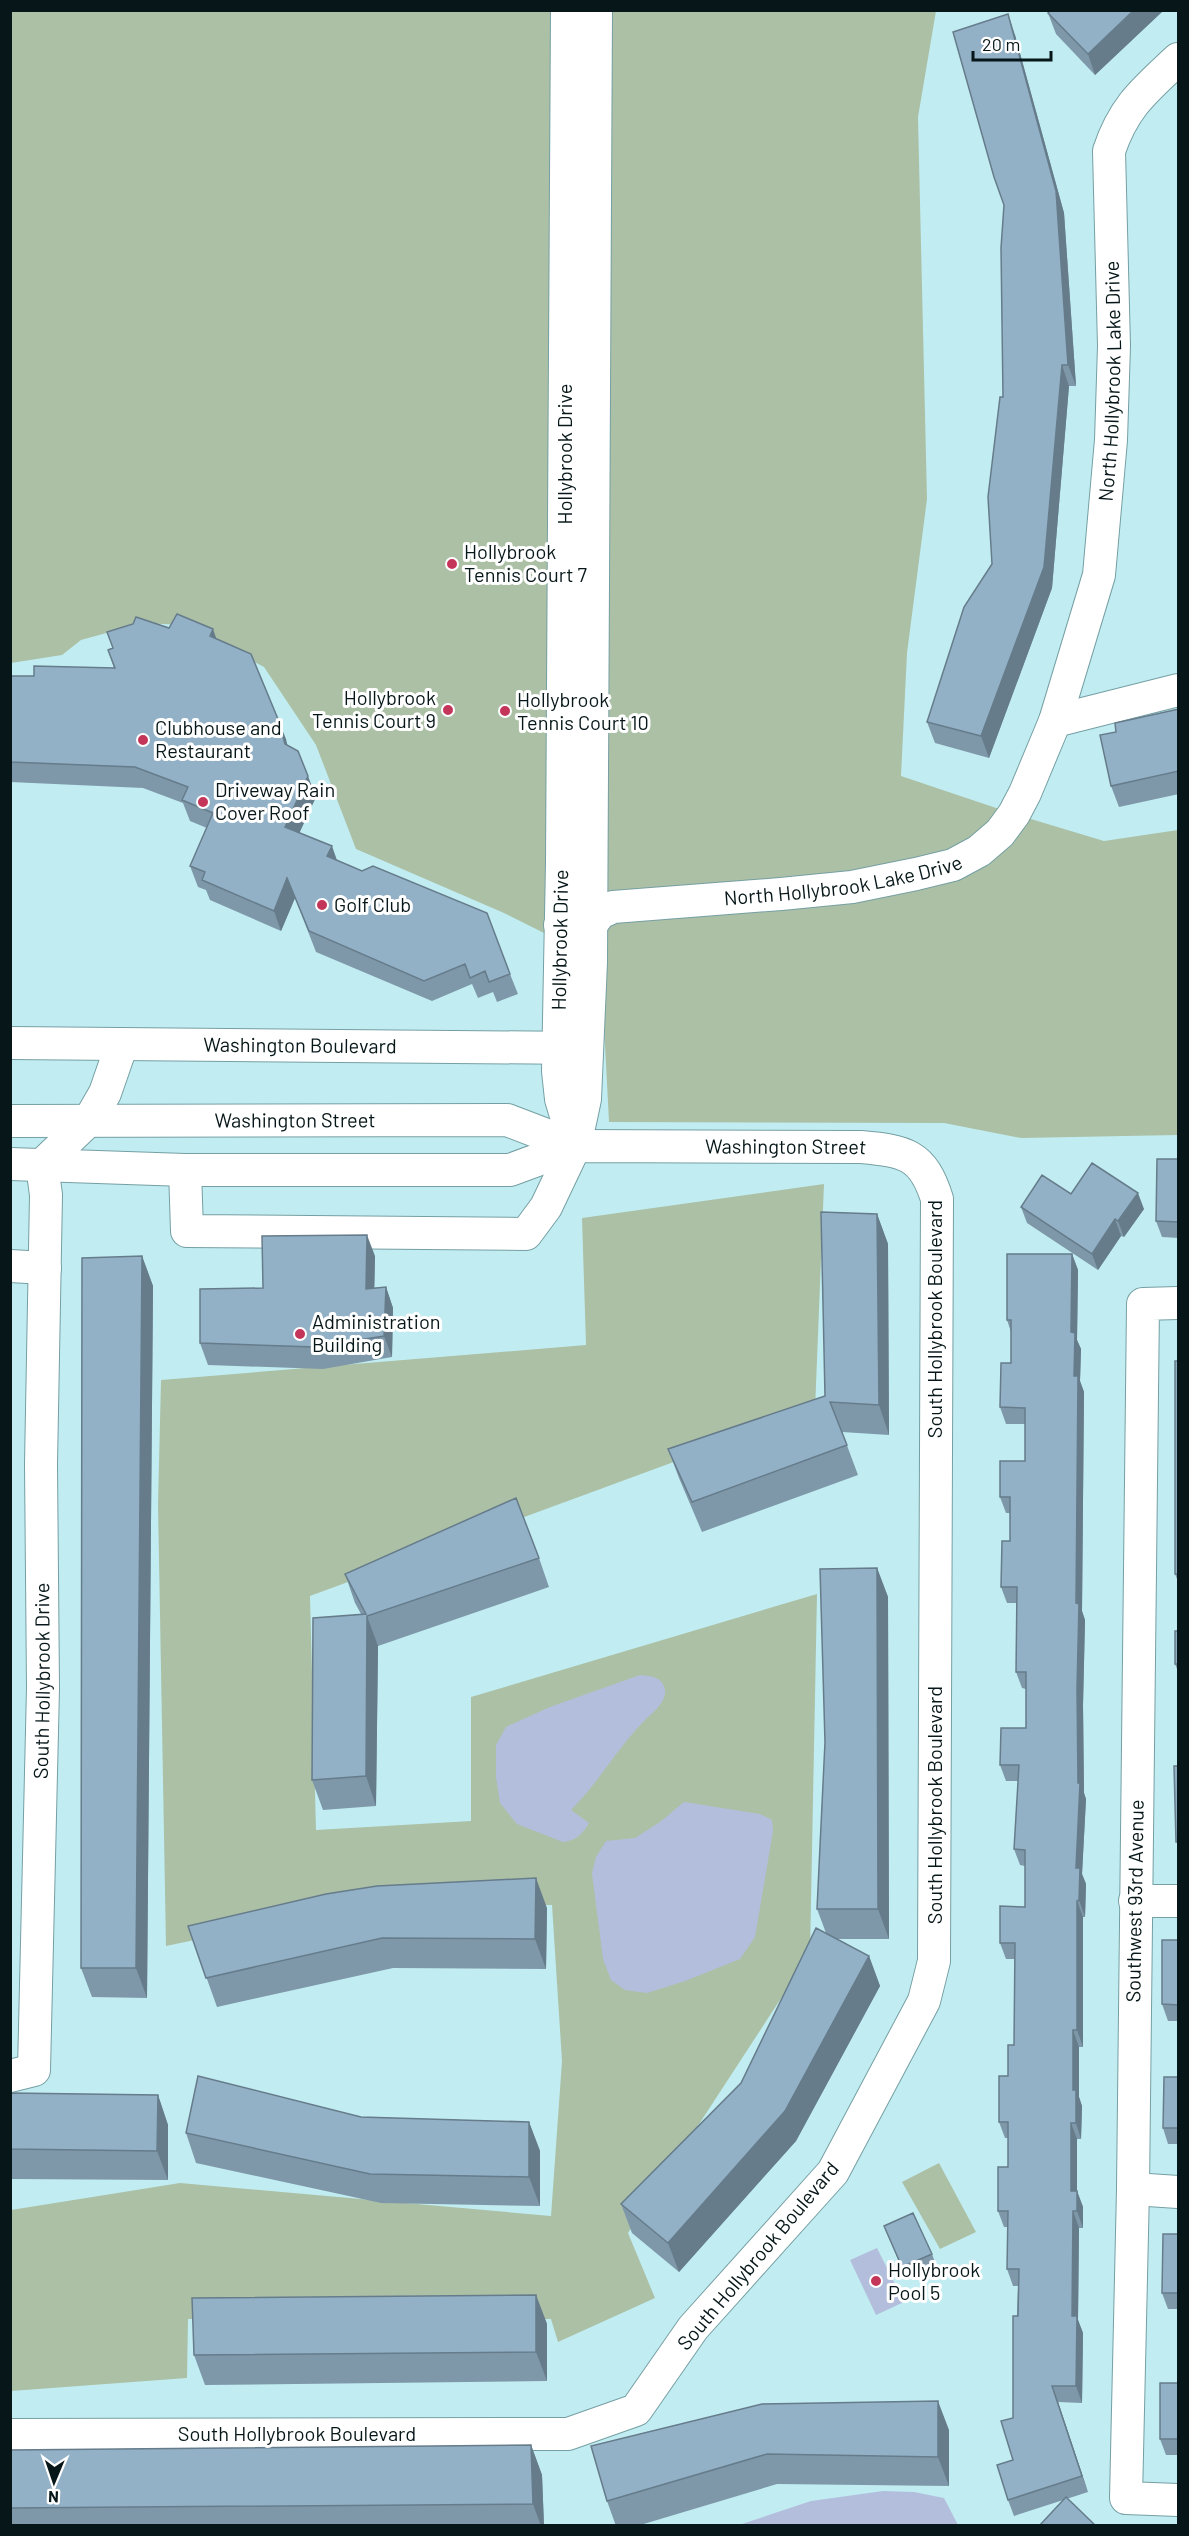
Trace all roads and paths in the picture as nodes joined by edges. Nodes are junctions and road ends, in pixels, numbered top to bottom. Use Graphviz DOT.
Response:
graph roads {
  1 [pos="567,10"];
  2 [pos="596,10"];
  3 [pos="1179,59"];
  4 [pos="1179,690"];
  5 [pos="1055,721"];
  6 [pos="560,925"];
  7 [pos="591,925"];
  8 [pos="10,1043"];
  9 [pos="122,1044"];
  10 [pos="573,1048"];
  11 [pos="90,1119"];
  12 [pos="10,1121"];
  13 [pos="575,1146"];
  14 [pos="920,1163"];
  15 [pos="10,1164"];
  16 [pos="42,1165"];
  17 [pos="185,1170"];
  18 [pos="10,1266"];
  19 [pos="45,1268"];
  20 [pos="1179,1303"];
  21 [pos="1135,1901"];
  22 [pos="1179,1901"];
  23 [pos="22,2073"];
  24 [pos="1133,2189"];
  25 [pos="1179,2192"];
  26 [pos="10,2435"];
  27 [pos="1179,2500"];
  1 -- 6 [label="street, Hollybrook Drive"];
  2 -- 7 [label="street, Hollybrook Drive"];
  3 -- 5 [label="street, North Hollybrook Lake Drive"];
  4 -- 5 [label="street"];
  5 -- 7 [label="street, North Hollybrook Lake Drive"];
  6 -- 7 [label="street"];
  6 -- 10 [label="street, Hollybrook Drive"];
  7 -- 10 [label="street, Hollybrook Drive"];
  8 -- 9 [label="street, Washington Boulevard"];
  9 -- 10 [label="street, Washington Boulevard"];
  9 -- 11 [label="street"];
  10 -- 13 [label="street, Hollybrook Drive"];
  11 -- 12 [label="street, Washington Street"];
  11 -- 13 [label="street, Washington Street"];
  11 -- 16 [label="street"];
  13 -- 14 [label="street, Washington Street"];
  13 -- 17 [label="street, Washington Street"];
  13 -- 17 [label="street, Hollybrook Drive"];
  14 -- 26 [label="street, South Hollybrook Boulevard"];
  15 -- 16 [label="street, Washington Street"];
  16 -- 17 [label="street, Washington Street"];
  16 -- 19 [label="street, South Hollybrook Drive"];
  18 -- 19 [label="street"];
  19 -- 23 [label="street, South Hollybrook Drive"];
  20 -- 21 [label="street, Southwest 93rd Avenue"];
  21 -- 22 [label="street"];
  21 -- 24 [label="street, Southwest 93rd Avenue"];
  24 -- 25 [label="street"];
  24 -- 27 [label="street, Southwest 93rd Avenue"];
}
